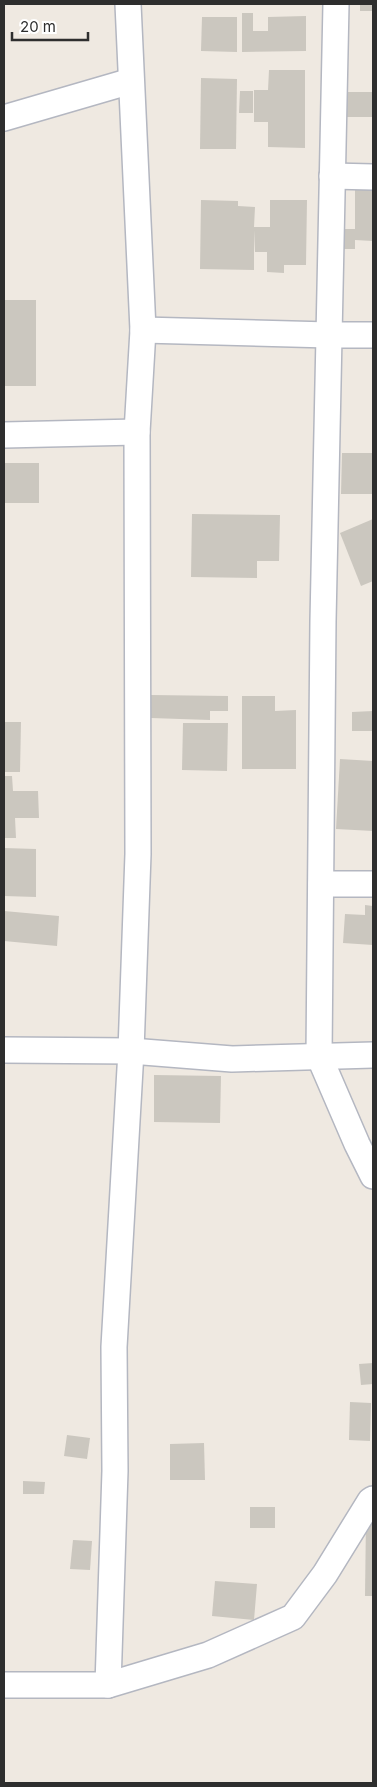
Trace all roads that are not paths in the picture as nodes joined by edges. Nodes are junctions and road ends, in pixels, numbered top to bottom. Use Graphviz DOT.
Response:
graph roads {
  1 [pos="128,4"];
  2 [pos="336,4"];
  3 [pos="132,81"];
  4 [pos="4,118"];
  5 [pos="332,176"];
  6 [pos="373,177"];
  7 [pos="143,330"];
  8 [pos="329,335"];
  9 [pos="373,335"];
  10 [pos="137,432"];
  11 [pos="4,435"];
  12 [pos="321,884"];
  13 [pos="373,884"];
  14 [pos="4,1050"];
  15 [pos="131,1051"];
  16 [pos="373,1055"];
  17 [pos="319,1056"];
  18 [pos="373,1176"];
  19 [pos="373,1499"];
  20 [pos="4,1685"];
  21 [pos="108,1686"];
  1 -- 3 [label="street"];
  2 -- 5 [label="street"];
  3 -- 4 [label="street"];
  3 -- 7 [label="street"];
  5 -- 6 [label="street"];
  5 -- 8 [label="street"];
  7 -- 8 [label="street"];
  7 -- 10 [label="street"];
  8 -- 9 [label="street"];
  8 -- 12 [label="street"];
  10 -- 11 [label="street"];
  10 -- 15 [label="street"];
  12 -- 13 [label="street"];
  12 -- 17 [label="street"];
  14 -- 15 [label="street"];
  15 -- 17 [label="street"];
  15 -- 21 [label="street"];
  16 -- 17 [label="street"];
  17 -- 18 [label="street"];
  19 -- 21 [label="street"];
  20 -- 21 [label="street"];
}
